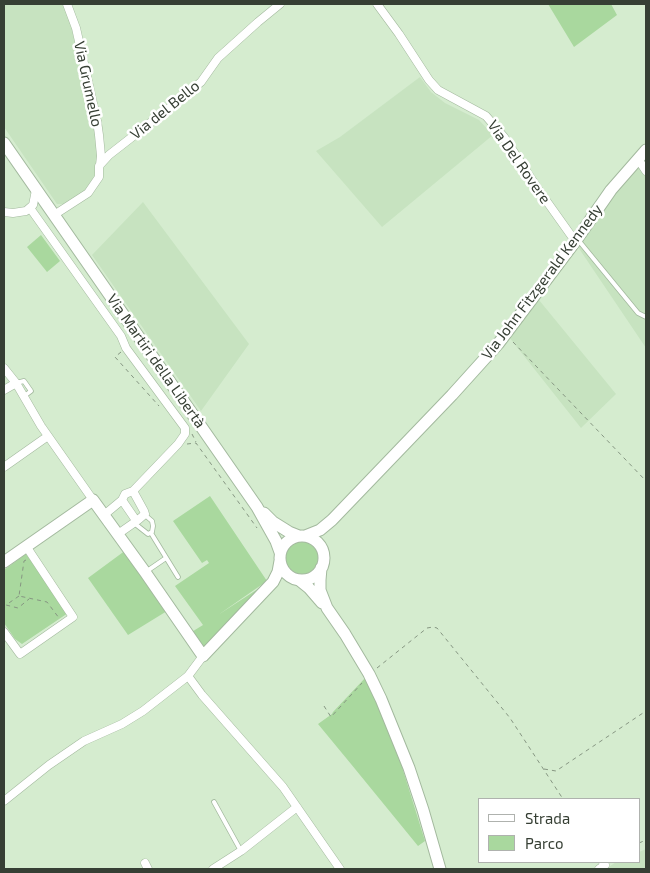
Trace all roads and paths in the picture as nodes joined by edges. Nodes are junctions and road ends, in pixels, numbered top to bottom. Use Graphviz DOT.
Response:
graph roads {
  1 [pos="67,4"];
  2 [pos="280,4"];
  3 [pos="377,4"];
  4 [pos="4,143"];
  5 [pos="646,150"];
  6 [pos="638,159"];
  7 [pos="99,166"];
  8 [pos="646,171"];
  9 [pos="36,190"];
  10 [pos="30,208"];
  11 [pos="4,212"];
  12 [pos="54,215"];
  13 [pos="576,240"];
  14 [pos="646,317"];
  15 [pos="512,341"];
  16 [pos="114,357"];
  17 [pos="4,368"];
  18 [pos="16,383"];
  19 [pos="4,390"];
  20 [pos="159,407"];
  21 [pos="48,436"];
  22 [pos="196,443"];
  23 [pos="178,444"];
  24 [pos="4,468"];
  25 [pos="646,481"];
  26 [pos="133,491"];
  27 [pos="93,500"];
  28 [pos="122,500"];
  29 [pos="257,506"];
  30 [pos="145,514"];
  31 [pos="104,515"];
  32 [pos="332,520"];
  33 [pos="136,522"];
  34 [pos="267,526"];
  35 [pos="118,534"];
  36 [pos="150,534"];
  37 [pos="302,536"];
  38 [pos="321,548"];
  39 [pos="29,551"];
  40 [pos="280,556"];
  41 [pos="166,558"];
  42 [pos="4,562"];
  43 [pos="321,568"];
  44 [pos="145,572"];
  45 [pos="178,577"];
  46 [pos="297,579"];
  47 [pos="262,593"];
  48 [pos="19,596"];
  49 [pos="29,598"];
  50 [pos="5,605"];
  51 [pos="326,608"];
  52 [pos="63,624"];
  53 [pos="4,632"];
  54 [pos="203,656"];
  55 [pos="369,674"];
  56 [pos="188,676"];
  57 [pos="324,706"];
  58 [pos="646,711"];
  59 [pos="543,769"];
  60 [pos="561,798"];
  61 [pos="4,801"];
  62 [pos="214,802"];
  63 [pos="297,807"];
  64 [pos="241,851"];
  65 [pos="213,869"];
  66 [pos="340,869"];
  67 [pos="440,869"];
  1 -- 7 [label="street, Via Grumello"];
  2 -- 7 [label="street, Via del Bello"];
  3 -- 13 [label="street, Via Del Rovere"];
  4 -- 9 [label="main road, Via Martiri della Libertà"];
  5 -- 6 [label="main road, Via John Fitzgerald Kennedy"];
  6 -- 8 [label="street"];
  6 -- 13 [label="main road, Via John Fitzgerald Kennedy"];
  7 -- 12 [label="street, Via del Bello"];
  9 -- 10 [label="street"];
  9 -- 12 [label="main road, Via Martiri della Libertà"];
  10 -- 11 [label="street"];
  10 -- 23 [label="street"];
  12 -- 29 [label="main road, Via Martiri della Libertà"];
  13 -- 14 [label="lane"];
  13 -- 32 [label="main road, Via John Fitzgerald Kennedy"];
  15 -- 25 [label="path"];
  16 -- 20 [label="path"];
  17 -- 18 [label="street"];
  18 -- 19 [label="street"];
  18 -- 21 [label="street"];
  21 -- 24 [label="street"];
  21 -- 27 [label="street"];
  22 -- 23 [label="path"];
  22 -- 23 [label="path"];
  22 -- 34 [label="path"];
  23 -- 26 [label="street"];
  26 -- 28 [label="street"];
  26 -- 30 [label="street"];
  27 -- 31 [label="main road"];
  27 -- 39 [label="main road"];
  28 -- 31 [label="street"];
  28 -- 33 [label="street"];
  29 -- 34 [label="main road, Via Martiri della Libertà"];
  29 -- 37 [label="main road, Via Martiri della Libertà"];
  30 -- 33 [label="street"];
  30 -- 36 [label="lane"];
  31 -- 35 [label="main road"];
  32 -- 37 [label="main road, Via John Fitzgerald Kennedy"];
  32 -- 38 [label="main road, Via John Fitzgerald Kennedy"];
  33 -- 35 [label="street"];
  33 -- 36 [label="lane"];
  34 -- 40 [label="main road, Via Martiri della Libertà"];
  35 -- 44 [label="main road"];
  36 -- 41 [label="lane"];
  37 -- 38 [label="main road"];
  37 -- 40 [label="main road"];
  38 -- 43 [label="main road"];
  39 -- 42 [label="main road"];
  39 -- 48 [label="path"];
  39 -- 52 [label="street"];
  40 -- 46 [label="main road"];
  40 -- 47 [label="main road"];
  41 -- 44 [label="lane"];
  41 -- 45 [label="lane"];
  43 -- 46 [label="main road"];
  43 -- 51 [label="main road"];
  44 -- 54 [label="main road"];
  46 -- 47 [label="main road"];
  46 -- 51 [label="main road"];
  47 -- 54 [label="main road"];
  48 -- 49 [label="path"];
  48 -- 50 [label="path"];
  49 -- 50 [label="path"];
  49 -- 52 [label="path"];
  51 -- 55 [label="main road"];
  52 -- 53 [label="street"];
  54 -- 56 [label="street"];
  55 -- 57 [label="path"];
  55 -- 59 [label="path"];
  55 -- 67 [label="main road"];
  56 -- 61 [label="street"];
  56 -- 63 [label="street"];
  58 -- 59 [label="path"];
  59 -- 60 [label="path"];
  62 -- 64 [label="lane"];
  63 -- 64 [label="street"];
  63 -- 66 [label="street"];
  64 -- 65 [label="street"];
}
